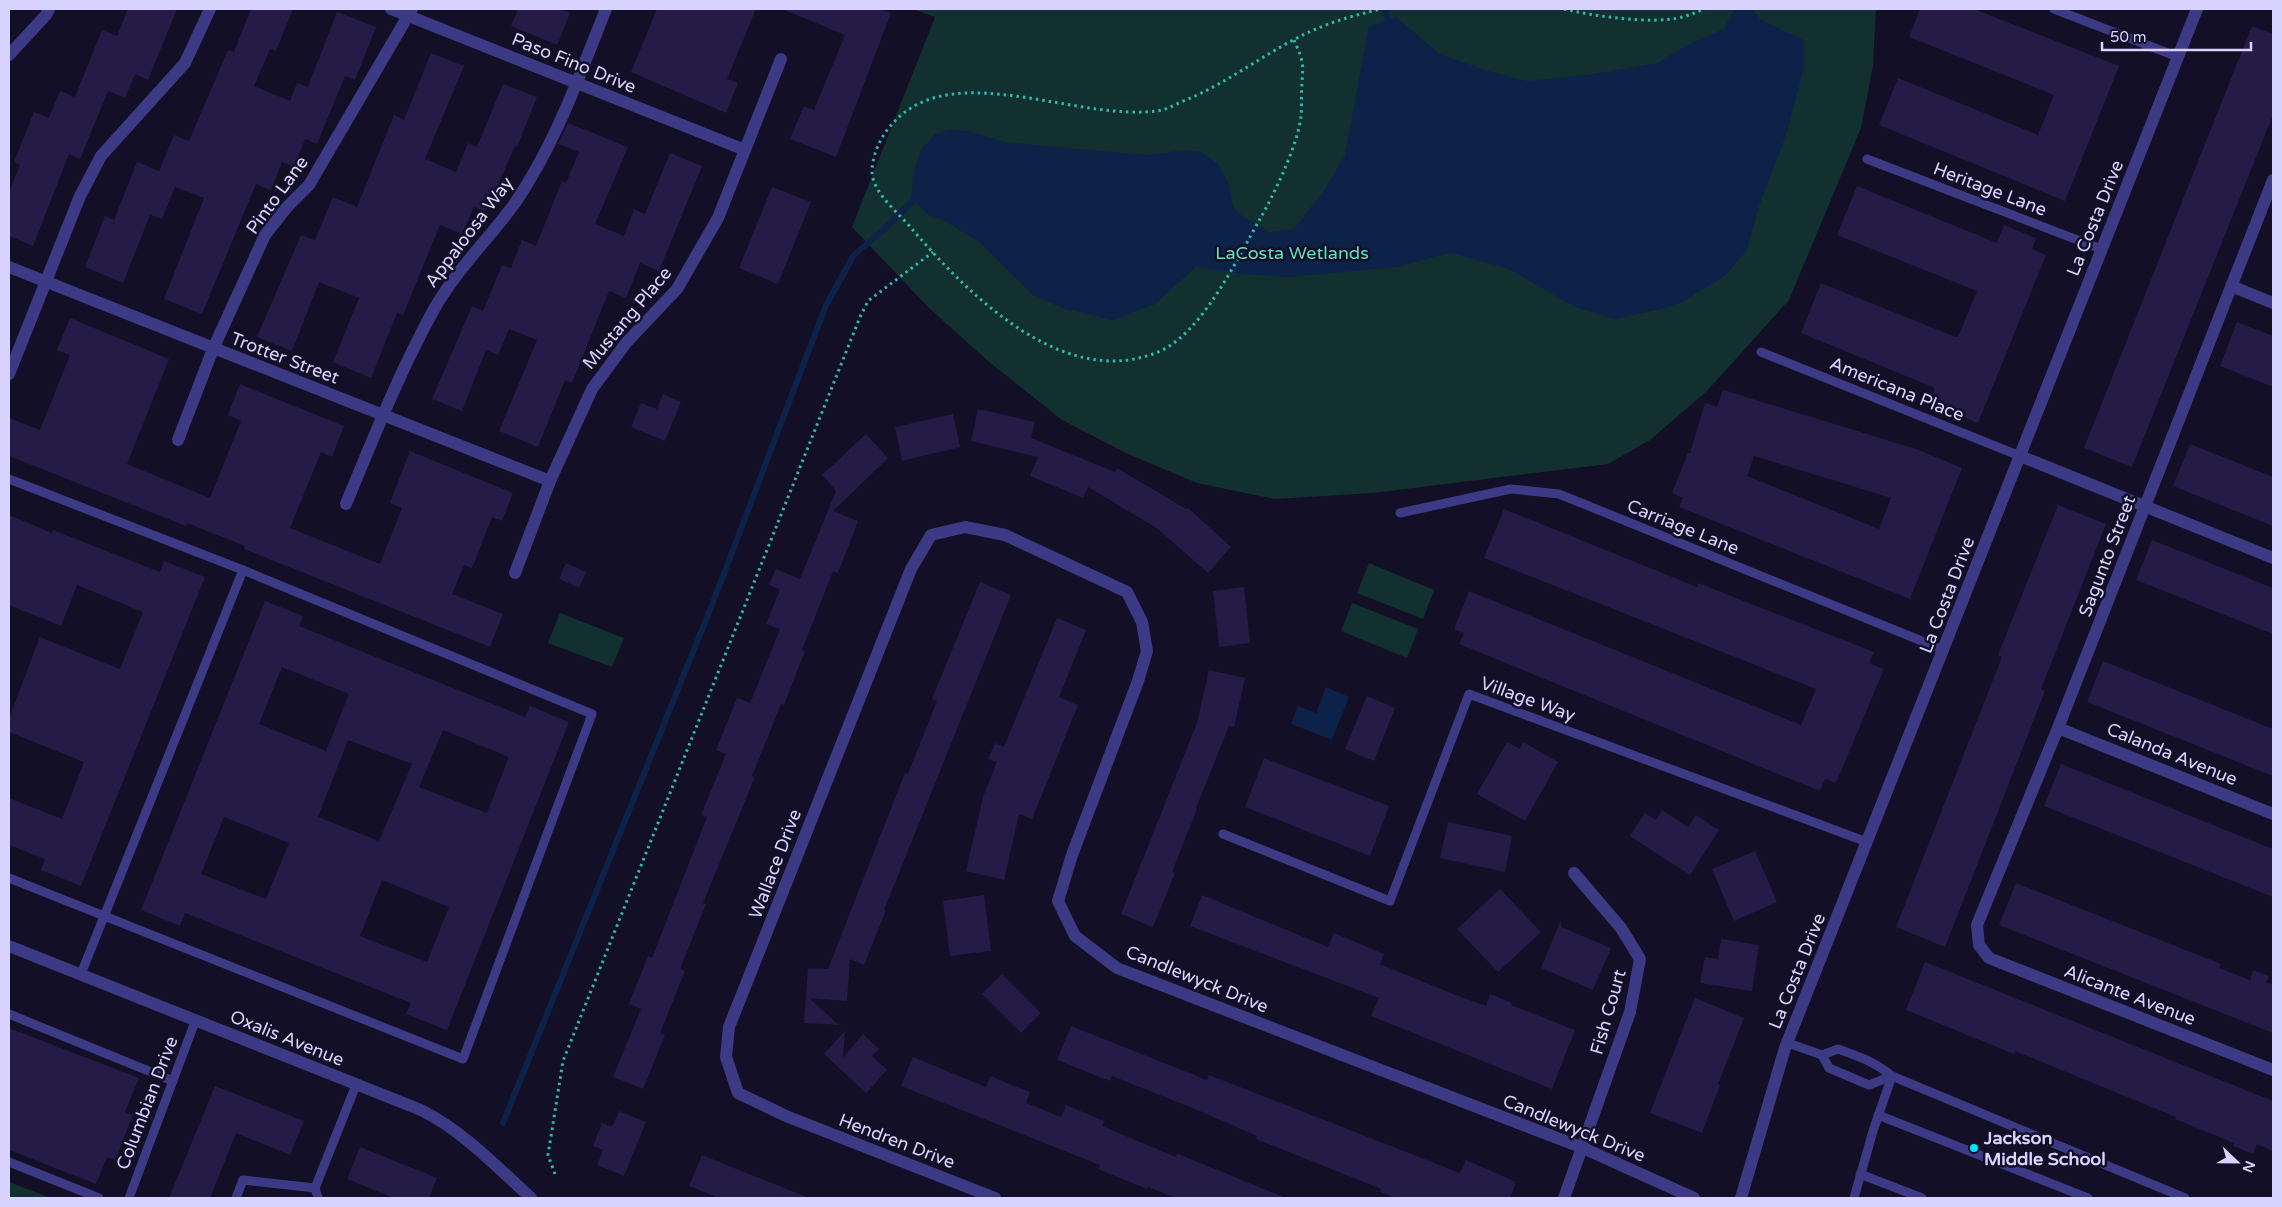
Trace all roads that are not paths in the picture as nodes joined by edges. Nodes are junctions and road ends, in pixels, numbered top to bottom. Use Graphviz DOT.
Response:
graph roads {
  1 [pos="49,9"];
  2 [pos="210,9"];
  3 [pos="391,9"];
  4 [pos="606,9"];
  5 [pos="2054,9"];
  6 [pos="2197,9"];
  7 [pos="411,12"];
  8 [pos="9,55"];
  9 [pos="2178,57"];
  10 [pos="781,59"];
  11 [pos="577,84"];
  12 [pos="745,150"];
  13 [pos="1867,159"];
  14 [pos="2273,180"];
  15 [pos="2101,249"];
  16 [pos="9,267"];
  17 [pos="47,283"];
  18 [pos="2231,286"];
  19 [pos="2273,303"];
  20 [pos="213,349"];
  21 [pos="1761,352"];
  22 [pos="9,374"];
  23 [pos="383,415"];
  24 [pos="178,440"];
  25 [pos="2020,456"];
  26 [pos="9,479"];
  27 [pos="550,481"];
  28 [pos="346,504"];
  29 [pos="2145,508"];
  30 [pos="1400,513"];
  31 [pos="2273,558"];
  32 [pos="243,570"];
  33 [pos="515,573"];
  34 [pos="897,600"];
  35 [pos="1944,650"];
  36 [pos="2058,728"];
  37 [pos="2273,814"];
  38 [pos="1223,834"];
  39 [pos="1867,842"];
  40 [pos="1574,873"];
  41 [pos="9,878"];
  42 [pos="102,916"];
  43 [pos="1979,945"];
  44 [pos="9,946"];
  45 [pos="81,974"];
  46 [pos="9,1014"];
  47 [pos="196,1019"];
  48 [pos="1788,1042"];
  49 [pos="1822,1055"];
  50 [pos="2273,1070"];
  51 [pos="1892,1076"];
  52 [pos="173,1081"];
  53 [pos="356,1085"];
  54 [pos="1878,1115"];
  55 [pos="786,1116"];
  56 [pos="1583,1148"];
  57 [pos="9,1162"];
  58 [pos="1860,1174"];
  59 [pos="315,1188"];
  60 [pos="99,1198"];
  61 [pos="129,1198"];
  62 [pos="236,1198"];
  63 [pos="318,1198"];
  64 [pos="530,1198"];
  65 [pos="995,1198"];
  66 [pos="1564,1198"];
  67 [pos="1694,1198"];
  68 [pos="1741,1198"];
  69 [pos="1854,1198"];
  70 [pos="1922,1198"];
  71 [pos="2088,1198"];
  72 [pos="2185,1198"];
  1 -- 8 [label="street"];
  2 -- 17 [label="street"];
  3 -- 7 [label="street, Paso Fino Drive"];
  4 -- 11 [label="street, Appaloosa Way"];
  5 -- 9 [label="lane"];
  6 -- 9 [label="street, La Costa Drive"];
  7 -- 11 [label="street, Paso Fino Drive"];
  7 -- 20 [label="street, Pinto Lane"];
  9 -- 15 [label="street, La Costa Drive"];
  10 -- 12 [label="street, Mustang Place"];
  11 -- 12 [label="street, Paso Fino Drive"];
  11 -- 23 [label="street, Appaloosa Way"];
  12 -- 27 [label="street, Mustang Place"];
  13 -- 15 [label="lane, Heritage Lane"];
  14 -- 18 [label="street, Sagunto Street"];
  15 -- 25 [label="street, La Costa Drive"];
  16 -- 17 [label="street, Trotter Street"];
  17 -- 20 [label="street, Trotter Street"];
  17 -- 22 [label="street"];
  18 -- 19 [label="street"];
  18 -- 29 [label="street, Sagunto Street"];
  20 -- 23 [label="street, Trotter Street"];
  20 -- 24 [label="street, Pinto Lane"];
  21 -- 25 [label="lane, Americana Place"];
  23 -- 27 [label="street, Trotter Street"];
  23 -- 28 [label="street, Appaloosa Way"];
  25 -- 29 [label="street"];
  25 -- 35 [label="street, La Costa Drive"];
  26 -- 32 [label="lane"];
  27 -- 33 [label="street, Mustang Place"];
  29 -- 31 [label="street"];
  29 -- 36 [label="street, Sagunto Street"];
  30 -- 35 [label="lane, Carriage Lane"];
  32 -- 42 [label="lane"];
  32 -- 42 [label="lane"];
  34 -- 55 [label="street, Wallace Drive"];
  34 -- 56 [label="street, Candlewyck Drive"];
  35 -- 39 [label="street, La Costa Drive"];
  36 -- 37 [label="street, Calanda Avenue"];
  36 -- 43 [label="street, Sagunto Street"];
  38 -- 39 [label="lane, Village Way"];
  39 -- 48 [label="street, La Costa Drive"];
  40 -- 56 [label="street, Fish Court"];
  41 -- 42 [label="lane"];
  42 -- 45 [label="lane"];
  43 -- 50 [label="street, Alicante Avenue"];
  44 -- 45 [label="street, Oxalis Avenue"];
  45 -- 47 [label="street, Oxalis Avenue"];
  46 -- 52 [label="lane"];
  47 -- 52 [label="lane, Columbian Drive"];
  47 -- 53 [label="street, Oxalis Avenue"];
  48 -- 49 [label="lane"];
  48 -- 68 [label="street, La Costa Drive"];
  49 -- 51 [label="lane"];
  49 -- 51 [label="lane"];
  51 -- 54 [label="lane"];
  51 -- 72 [label="lane"];
  52 -- 61 [label="lane, Columbian Drive"];
  53 -- 59 [label="lane"];
  53 -- 64 [label="street, Oxalis Avenue"];
  54 -- 58 [label="lane"];
  54 -- 71 [label="lane"];
  55 -- 65 [label="street, Hendren Drive"];
  56 -- 66 [label="street"];
  56 -- 67 [label="street, Candlewyck Drive"];
  57 -- 60 [label="lane"];
  58 -- 69 [label="lane"];
  58 -- 70 [label="lane"];
  59 -- 62 [label="lane"];
  59 -- 63 [label="lane"];
}
